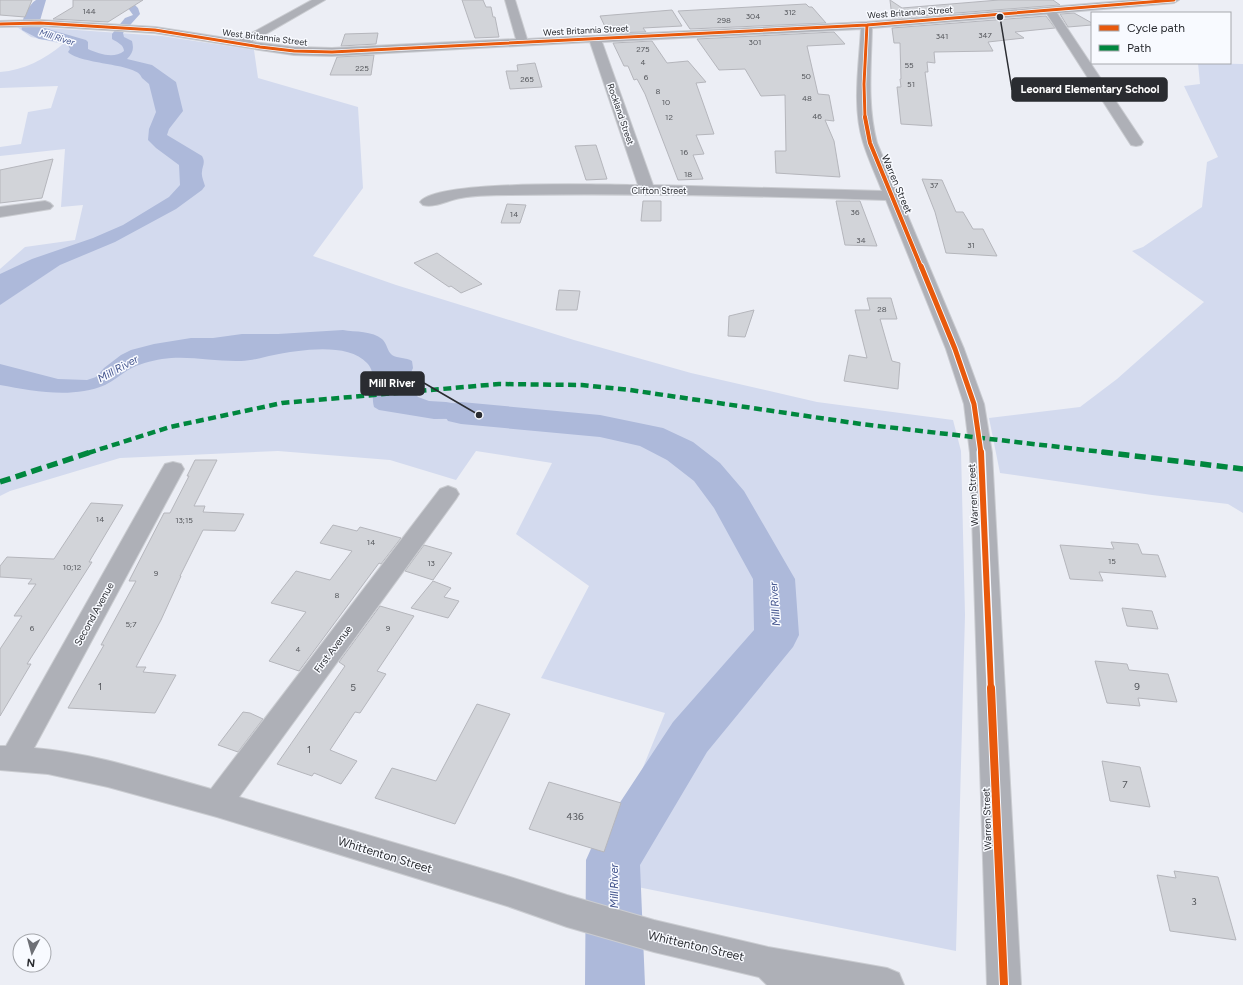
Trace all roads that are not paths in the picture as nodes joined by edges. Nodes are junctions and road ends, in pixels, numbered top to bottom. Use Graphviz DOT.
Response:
graph roads {
  1 [pos="320,0"];
  2 [pos="510,0"];
  3 [pos="1174,0"];
  4 [pos="1062,9"];
  5 [pos="1050,10"];
  6 [pos="0,24"];
  7 [pos="867,25"];
  8 [pos="595,39"];
  9 [pos="523,43"];
  10 [pos="241,44"];
  11 [pos="1091,52"];
  12 [pos="1099,64"];
  13 [pos="1125,102"];
  14 [pos="1118,114"];
  15 [pos="1134,115"];
  16 [pos="1136,142"];
  17 [pos="647,189"];
  18 [pos="891,196"];
  19 [pos="428,202"];
  20 [pos="45,206"];
  21 [pos="0,212"];
  22 [pos="173,469"];
  23 [pos="448,494"];
  24 [pos="7,758"];
  25 [pos="217,804"];
  26 [pos="768,963"];
  27 [pos="790,985"];
  28 [pos="887,985"];
  29 [pos="1004,985"];
  1 -- 10 [label="street"];
  2 -- 9 [label="street"];
  3 -- 4 [label="street, West Britannia Street"];
  4 -- 5 [label="street, West Britannia Street"];
  4 -- 11 [label="street"];
  5 -- 7 [label="street, West Britannia Street"];
  5 -- 14 [label="street"];
  6 -- 10 [label="street, West Britannia Street"];
  7 -- 8 [label="street, West Britannia Street"];
  7 -- 18 [label="street, Warren Street"];
  8 -- 9 [label="street, West Britannia Street"];
  8 -- 17 [label="street, Rockland Street"];
  9 -- 10 [label="street, West Britannia Street"];
  12 -- 13 [label="street"];
  14 -- 15 [label="street"];
  14 -- 16 [label="street"];
  17 -- 18 [label="street, Clifton Street"];
  17 -- 19 [label="street, Clifton Street"];
  18 -- 29 [label="street, Warren Street"];
  20 -- 21 [label="street"];
  22 -- 24 [label="street, Second Avenue"];
  23 -- 25 [label="street, First Avenue"];
  24 -- 25 [label="street, Whittenton Street"];
  25 -- 26 [label="street, Whittenton Street"];
  26 -- 27 [label="street"];
  26 -- 28 [label="street, Whittenton Street"];
}
